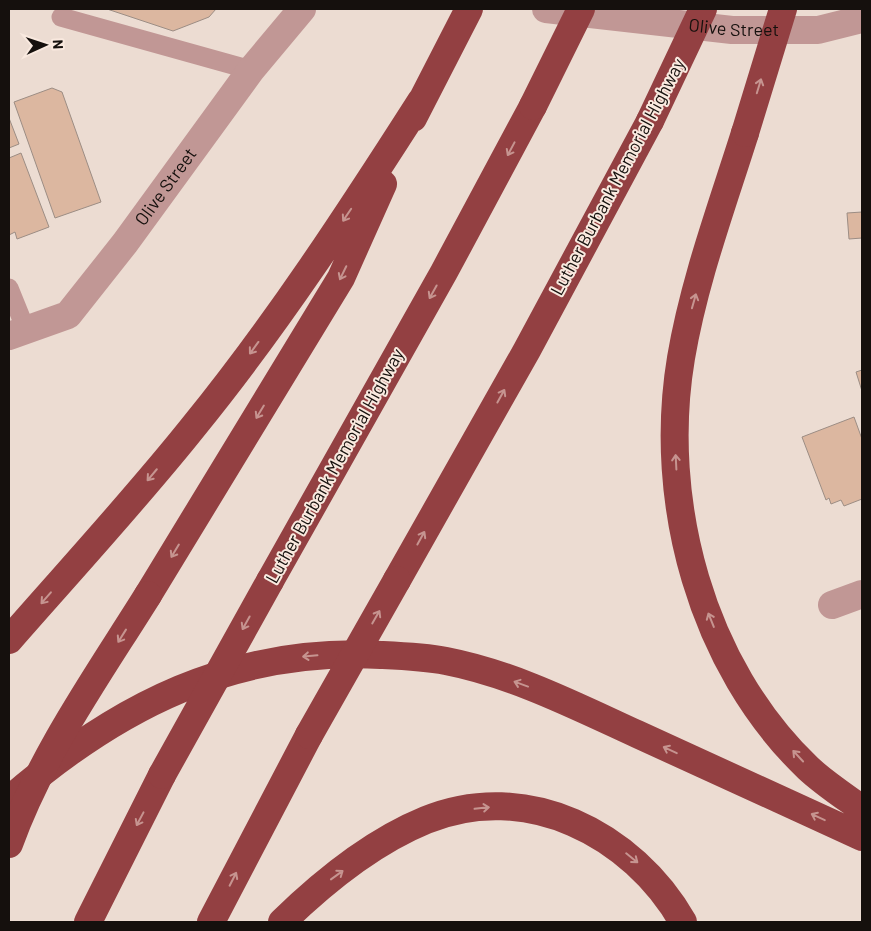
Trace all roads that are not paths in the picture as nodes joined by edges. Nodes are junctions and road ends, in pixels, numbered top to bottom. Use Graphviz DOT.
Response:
graph roads {
  1 [pos="302,9"];
  2 [pos="469,9"];
  3 [pos="546,9"];
  4 [pos="581,9"];
  5 [pos="704,9"];
  6 [pos="783,9"];
  7 [pos="61,16"];
  8 [pos="862,19"];
  9 [pos="251,70"];
  10 [pos="421,101"];
  11 [pos="9,288"];
  12 [pos="17,333"];
  13 [pos="862,594"];
  14 [pos="832,605"];
  15 [pos="9,640"];
  16 [pos="9,800"];
  17 [pos="862,809"];
  18 [pos="862,837"];
  19 [pos="9,844"];
  20 [pos="88,922"];
  21 [pos="211,922"];
  22 [pos="282,922"];
  23 [pos="683,922"];
  1 -- 9 [label="street, Olive Street"];
  2 -- 10 [label="highway"];
  3 -- 8 [label="street, Olive Street"];
  4 -- 20 [label="highway, Luther Burbank Memorial Highway, one-way, bridge"];
  21 -- 5 [label="highway, Luther Burbank Memorial Highway, one-way, bridge"];
  17 -- 6 [label="highway, one-way, bridge"];
  7 -- 9 [label="lane"];
  9 -- 12 [label="street, Olive Street"];
  10 -- 15 [label="highway, one-way"];
  10 -- 19 [label="highway, one-way, bridge"];
  11 -- 12 [label="lane"];
  13 -- 14 [label="street"];
  18 -- 16 [label="highway, one-way"];
  22 -- 23 [label="highway, one-way"];
}
